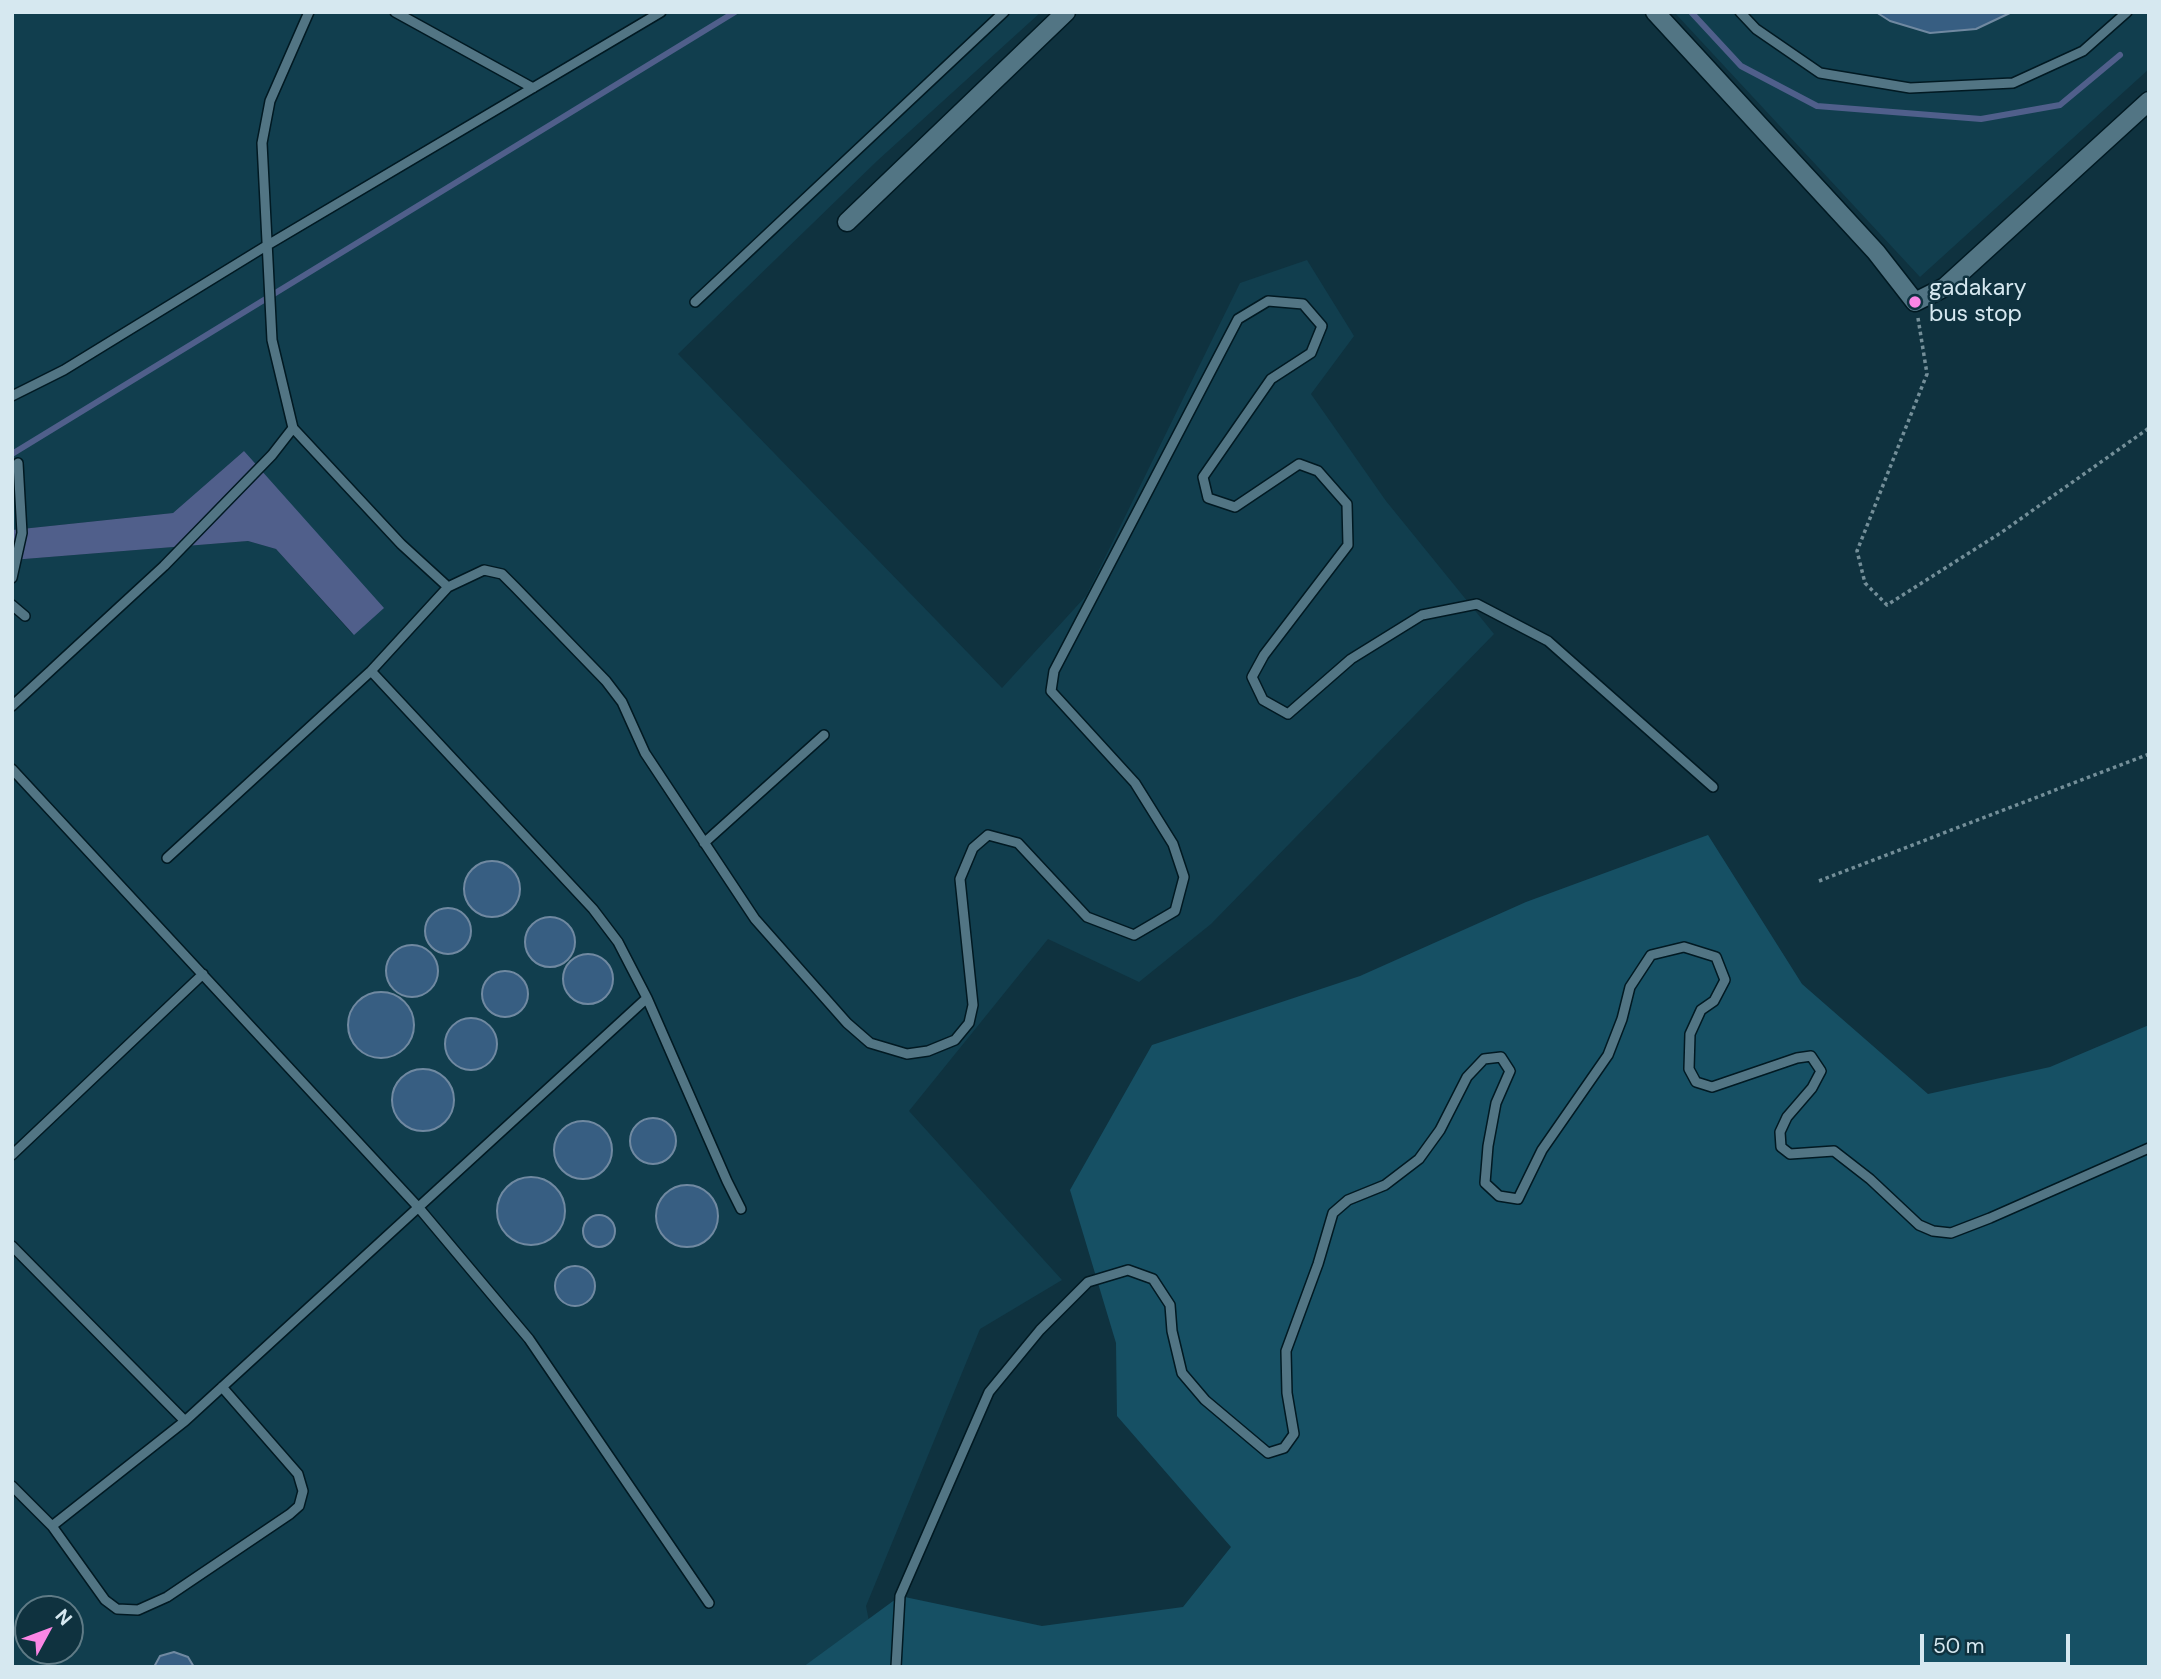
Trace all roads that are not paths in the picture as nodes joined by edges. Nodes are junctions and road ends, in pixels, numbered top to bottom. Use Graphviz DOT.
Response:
graph roads {
  1 [pos="309,12"];
  2 [pos="395,12"];
  3 [pos="661,12"];
  4 [pos="1004,12"];
  5 [pos="1066,12"];
  6 [pos="1655,12"];
  7 [pos="1740,12"];
  8 [pos="2127,12"];
  9 [pos="533,88"];
  10 [pos="2149,101"];
  11 [pos="847,222"];
  12 [pos="266,246"];
  13 [pos="695,302"];
  14 [pos="12,396"];
  15 [pos="293,428"];
  16 [pos="18,463"];
  17 [pos="12,578"];
  18 [pos="447,587"];
  19 [pos="12,606"];
  20 [pos="25,615"];
  21 [pos="371,671"];
  22 [pos="12,706"];
  23 [pos="824,735"];
  24 [pos="12,769"];
  25 [pos="1713,787"];
  26 [pos="704,843"];
  27 [pos="167,858"];
  28 [pos="203,975"];
  29 [pos="647,998"];
  30 [pos="2149,1147"];
  31 [pos="12,1155"];
  32 [pos="419,1208"];
  33 [pos="741,1209"];
  34 [pos="12,1246"];
  35 [pos="222,1387"];
  36 [pos="185,1421"];
  37 [pos="12,1486"];
  38 [pos="52,1526"];
  39 [pos="709,1603"];
  40 [pos="896,1667"];
  1 -- 12 [label="lane"];
  2 -- 9 [label="lane"];
  3 -- 9 [label="lane"];
  4 -- 13 [label="lane"];
  5 -- 11 [label="street"];
  6 -- 10 [label="street"];
  7 -- 8 [label="lane"];
  9 -- 12 [label="lane"];
  12 -- 14 [label="lane"];
  12 -- 15 [label="lane"];
  15 -- 18 [label="lane"];
  15 -- 22 [label="lane"];
  16 -- 17 [label="lane"];
  18 -- 21 [label="lane"];
  18 -- 26 [label="lane"];
  19 -- 20 [label="lane"];
  21 -- 27 [label="lane"];
  21 -- 29 [label="lane"];
  23 -- 26 [label="lane"];
  24 -- 28 [label="lane"];
  25 -- 26 [label="lane"];
  28 -- 31 [label="lane"];
  28 -- 32 [label="lane"];
  29 -- 32 [label="lane"];
  29 -- 33 [label="lane"];
  30 -- 40 [label="lane"];
  32 -- 35 [label="lane"];
  32 -- 39 [label="lane"];
  34 -- 36 [label="lane"];
  35 -- 36 [label="lane"];
  35 -- 38 [label="lane"];
  36 -- 38 [label="lane"];
  37 -- 38 [label="lane"];
}
